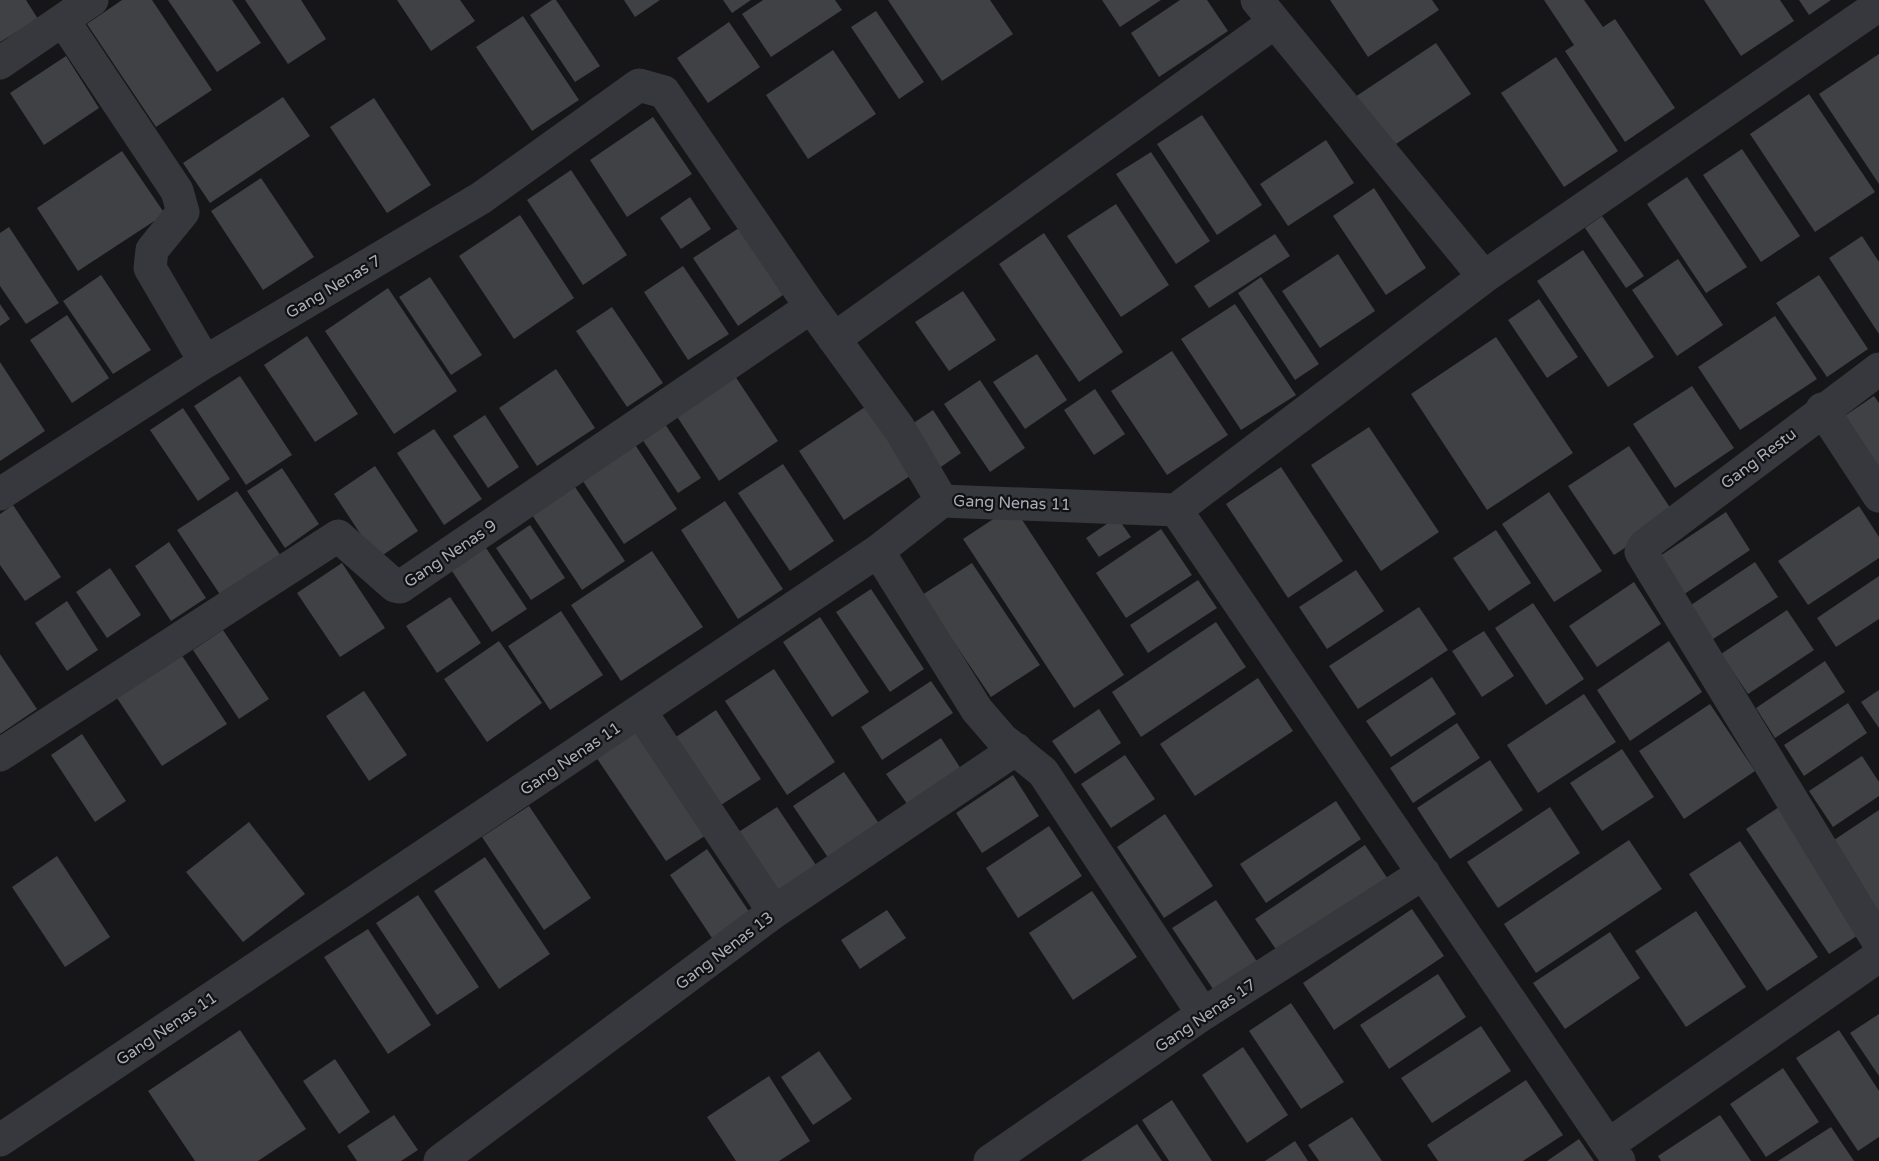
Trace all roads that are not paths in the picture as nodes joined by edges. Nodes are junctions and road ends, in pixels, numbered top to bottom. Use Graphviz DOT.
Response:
graph roads {
  1 [pos="92,0"];
  2 [pos="1879,5"];
  3 [pos="1266,11"];
  4 [pos="63,20"];
  5 [pos="0,63"];
  6 [pos="1484,277"];
  7 [pos="811,307"];
  8 [pos="834,339"];
  9 [pos="205,362"];
  10 [pos="1879,369"];
  11 [pos="1822,410"];
  12 [pos="0,494"];
  13 [pos="1879,496"];
  14 [pos="942,501"];
  15 [pos="1176,510"];
  16 [pos="878,551"];
  17 [pos="640,711"];
  18 [pos="1016,749"];
  19 [pos="0,755"];
  20 [pos="1424,873"];
  21 [pos="774,912"];
  22 [pos="1879,943"];
  23 [pos="1879,956"];
  24 [pos="1203,1014"];
  25 [pos="0,1140"];
  26 [pos="1613,1153"];
  27 [pos="440,1161"];
  28 [pos="990,1161"];
  1 -- 4 [label="street"];
  2 -- 6 [label="street"];
  3 -- 6 [label="street"];
  3 -- 8 [label="street"];
  4 -- 5 [label="street"];
  4 -- 9 [label="street"];
  6 -- 15 [label="street"];
  7 -- 8 [label="street"];
  7 -- 9 [label="street, Gang Nenas 7"];
  7 -- 19 [label="street, Gang Nenas 9"];
  8 -- 14 [label="street"];
  9 -- 12 [label="street, Gang Nenas 7"];
  10 -- 11 [label="street, Gang Restu"];
  11 -- 13 [label="street"];
  11 -- 22 [label="street, Gang Restu"];
  14 -- 15 [label="street, Gang Nenas 11"];
  14 -- 16 [label="street, Gang Nenas 11"];
  15 -- 20 [label="street"];
  16 -- 17 [label="street, Gang Nenas 11"];
  16 -- 18 [label="street"];
  17 -- 21 [label="street"];
  17 -- 25 [label="street, Gang Nenas 11"];
  18 -- 21 [label="street, Gang Nenas 13"];
  18 -- 24 [label="street"];
  20 -- 24 [label="street, Gang Nenas 17"];
  20 -- 26 [label="street"];
  21 -- 27 [label="street, Gang Nenas 13"];
  23 -- 26 [label="street"];
  24 -- 28 [label="street, Gang Nenas 17"];
}
